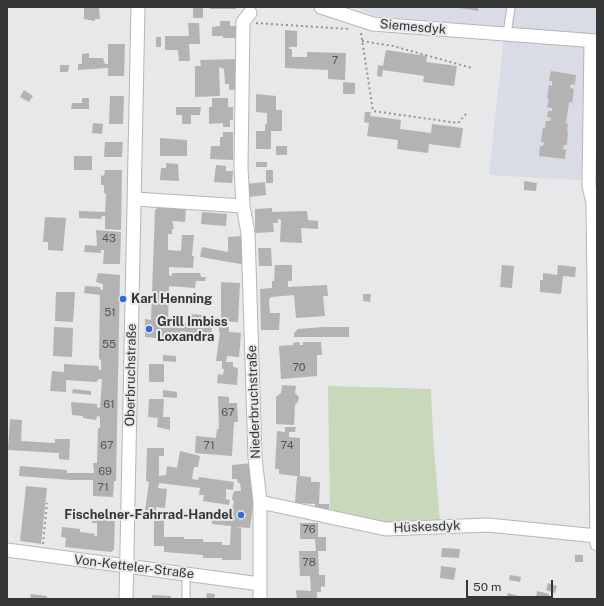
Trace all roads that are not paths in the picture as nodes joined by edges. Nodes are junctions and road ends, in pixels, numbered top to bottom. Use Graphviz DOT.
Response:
graph roads {
  1 [pos="138,7"];
  2 [pos="321,7"];
  3 [pos="511,7"];
  4 [pos="247,18"];
  5 [pos="507,34"];
  6 [pos="594,41"];
  7 [pos="594,94"];
  8 [pos="135,199"];
  9 [pos="243,206"];
  10 [pos="595,210"];
  11 [pos="260,502"];
  12 [pos="597,536"];
  13 [pos="597,544"];
  14 [pos="7,550"];
  15 [pos="127,566"];
  16 [pos="186,573"];
  17 [pos="260,584"];
  18 [pos="126,599"];
  19 [pos="186,599"];
  20 [pos="260,599"];
  1 -- 8 [label="street, Oberbruchstraße"];
  2 -- 5 [label="street, Siemesdyk"];
  3 -- 5 [label="lane"];
  4 -- 9 [label="street, Niederbruchstraße"];
  5 -- 6 [label="street, Siemesdyk"];
  6 -- 7 [label="street"];
  7 -- 10 [label="street"];
  8 -- 9 [label="street"];
  8 -- 15 [label="street, Oberbruchstraße"];
  9 -- 11 [label="street, Niederbruchstraße"];
  10 -- 12 [label="street"];
  11 -- 12 [label="street, Hüskesdyk"];
  11 -- 17 [label="street, Niederbruchstraße"];
  12 -- 13 [label="street"];
  14 -- 15 [label="street, Von-Ketteler-Straße"];
  15 -- 16 [label="street, Von-Ketteler-Straße"];
  15 -- 18 [label="street, Oberbruchstraße"];
  16 -- 17 [label="street, Von-Ketteler-Straße"];
  16 -- 19 [label="lane"];
  17 -- 20 [label="street, Niederbruchstraße"];
}
